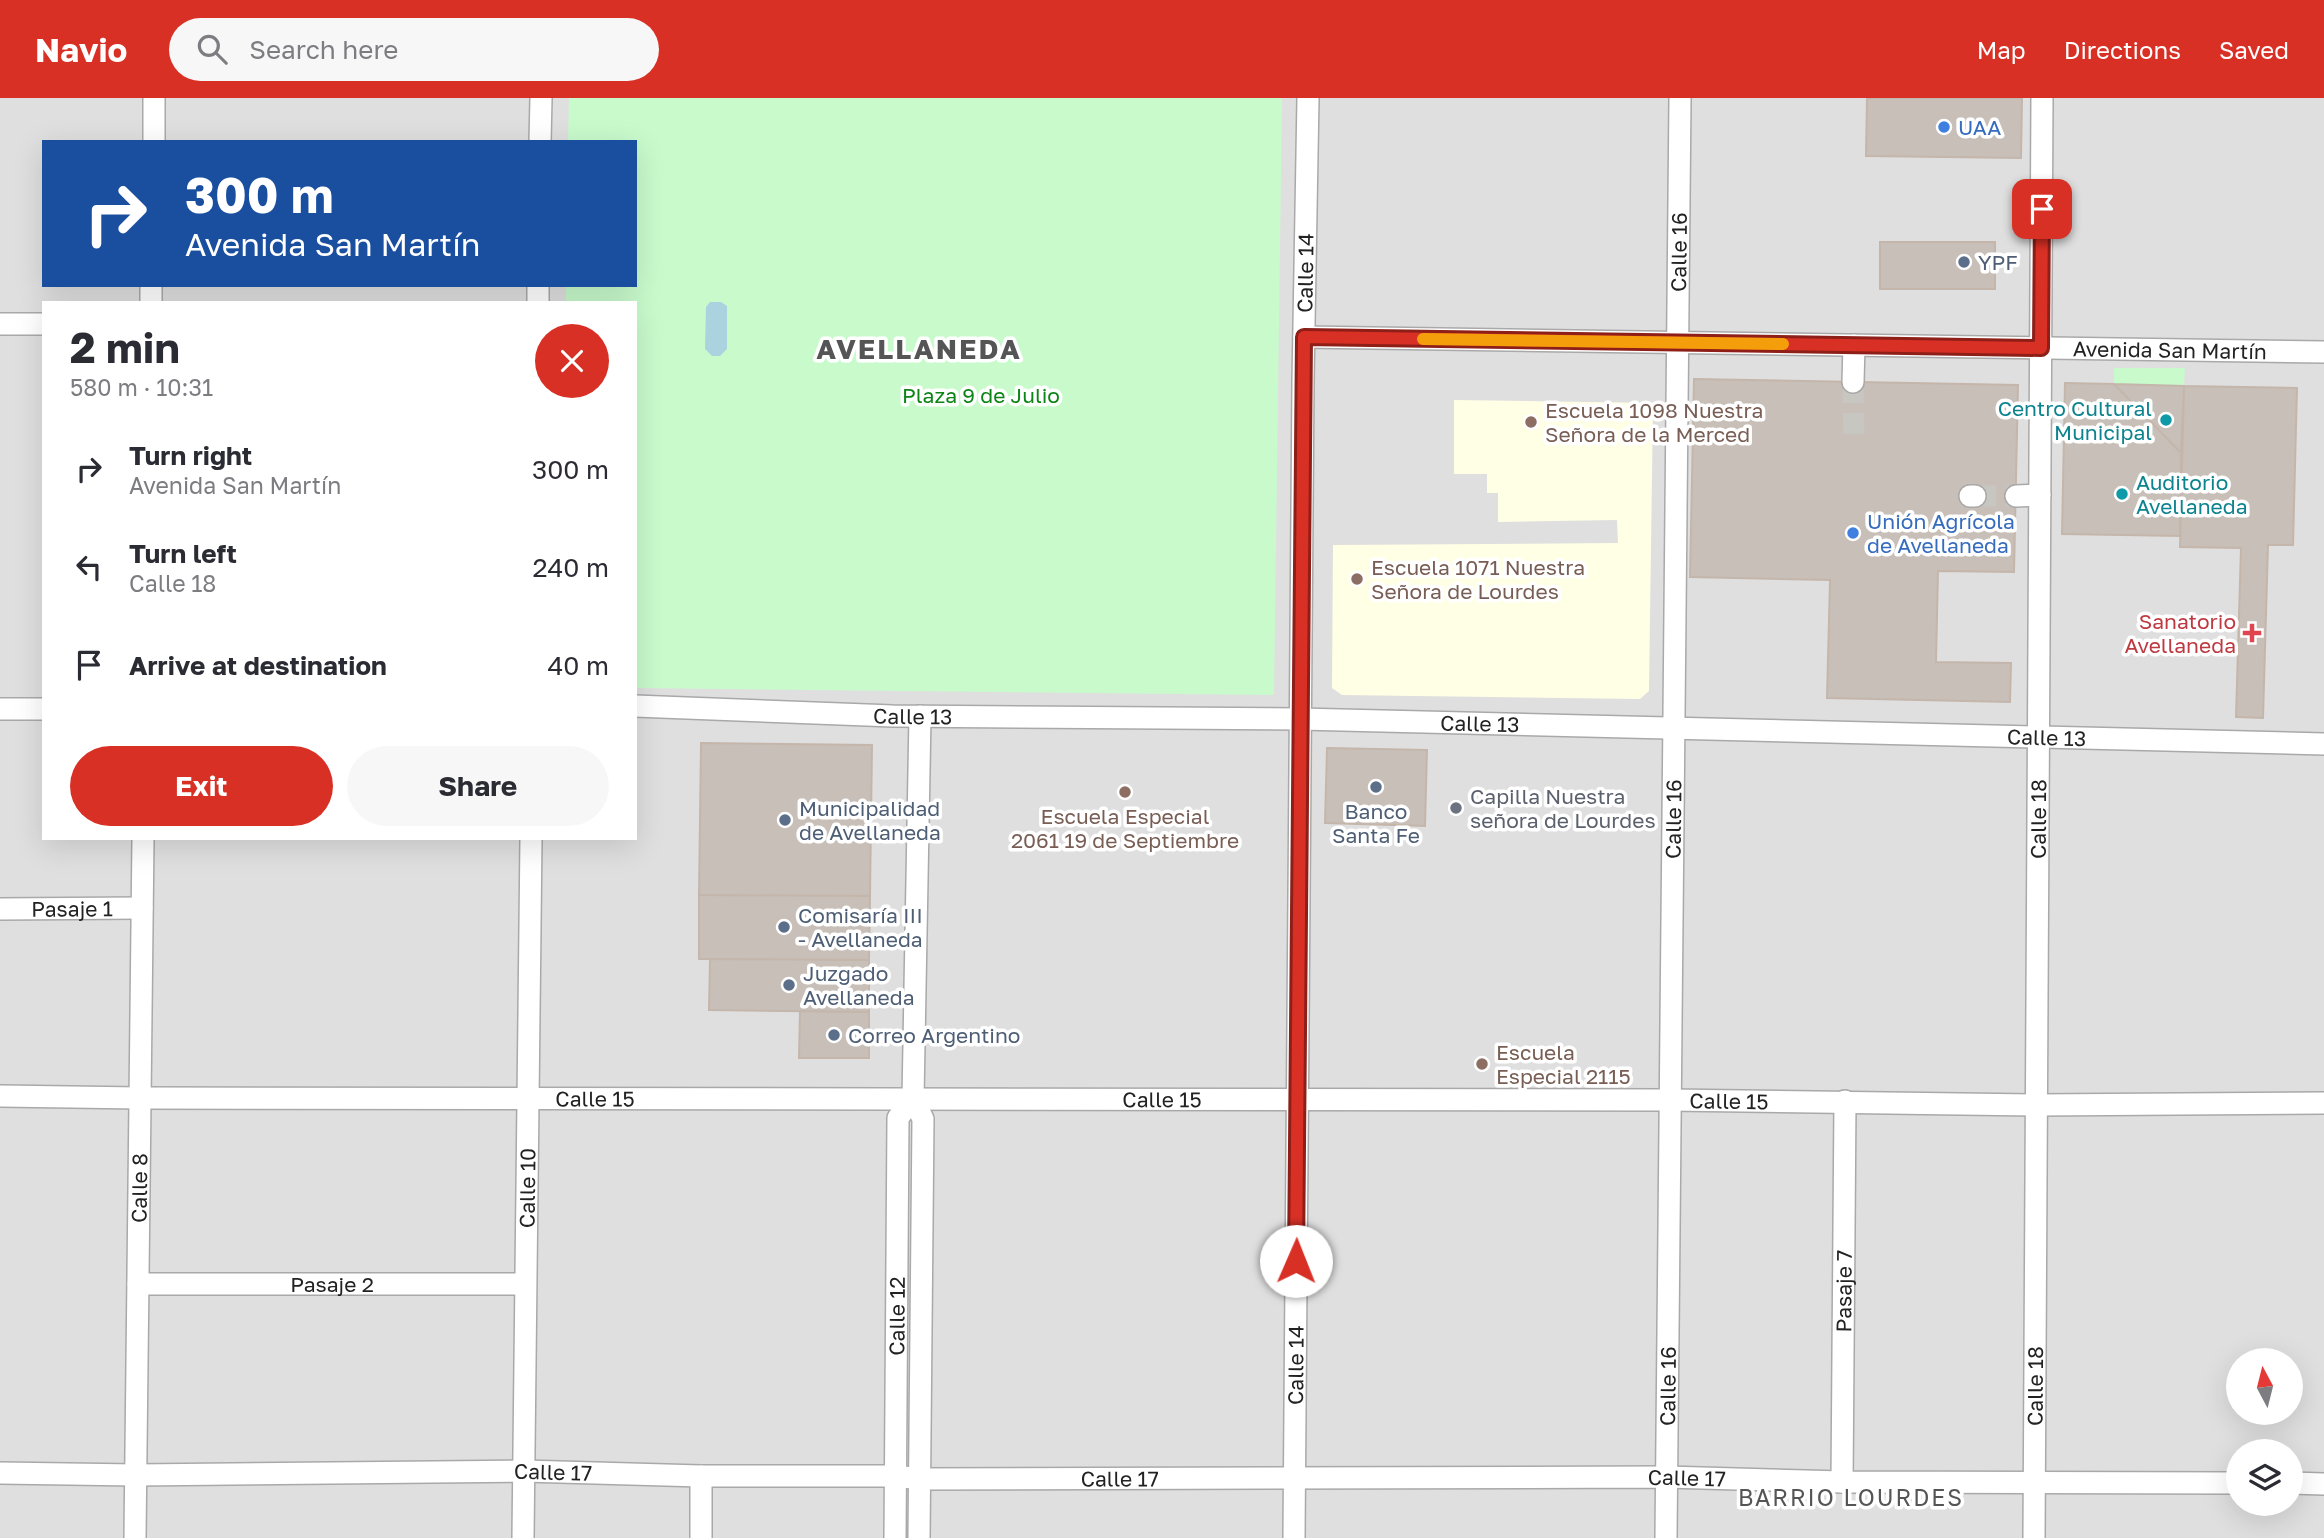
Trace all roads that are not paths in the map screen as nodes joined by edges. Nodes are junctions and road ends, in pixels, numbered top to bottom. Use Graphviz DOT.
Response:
graph roads {
  1 [pos="155,98"];
  2 [pos="541,98"];
  3 [pos="1308,98"];
  4 [pos="1680,98"];
  5 [pos="2042,98"];
  6 [pos="154,140"];
  7 [pos="540,140"];
  8 [pos="0,324"];
  9 [pos="42,324"];
  10 [pos="1304,337"];
  11 [pos="1677,343"];
  12 [pos="1854,345"];
  13 [pos="2041,348"];
  14 [pos="2324,352"];
  15 [pos="1853,382"];
  16 [pos="2040,495"];
  17 [pos="2016,496"];
  18 [pos="637,706"];
  19 [pos="0,709"];
  20 [pos="42,709"];
  21 [pos="920,716"];
  22 [pos="1300,719"];
  23 [pos="1674,726"];
  24 [pos="2038,736"];
  25 [pos="2324,744"];
  26 [pos="143,840"];
  27 [pos="531,840"];
  28 [pos="142,908"];
  29 [pos="0,909"];
  30 [pos="0,1096"];
  31 [pos="140,1098"];
  32 [pos="528,1098"];
  33 [pos="913,1098"];
  34 [pos="1297,1099"];
  35 [pos="1670,1100"];
  36 [pos="1845,1101"];
  37 [pos="2324,1103"];
  38 [pos="2036,1105"];
  39 [pos="138,1284"];
  40 [pos="525,1284"];
  41 [pos="524,1471"];
  42 [pos="0,1473"];
  43 [pos="136,1475"];
  44 [pos="701,1476"];
  45 [pos="895,1476"];
  46 [pos="1294,1477"];
  47 [pos="1667,1477"];
  48 [pos="920,1479"];
  49 [pos="2034,1481"];
  50 [pos="1842,1482"];
  51 [pos="2226,1483"];
  52 [pos="2303,1483"];
  53 [pos="2324,1484"];
  54 [pos="135,1538"];
  55 [pos="523,1538"];
  56 [pos="701,1538"];
  57 [pos="895,1538"];
  58 [pos="919,1538"];
  59 [pos="1294,1538"];
  60 [pos="1666,1538"];
  61 [pos="2034,1538"];
  1 -- 6 [label="street"];
  2 -- 7 [label="street"];
  3 -- 10 [label="street, Calle 14"];
  4 -- 11 [label="street, Calle 16"];
  5 -- 13 [label="street, Calle 18"];
  8 -- 9 [label="street"];
  10 -- 11 [label="street, Avenida San Martín"];
  10 -- 22 [label="street, Calle 14"];
  11 -- 12 [label="street, Avenida San Martín"];
  11 -- 23 [label="street, Calle 16"];
  12 -- 13 [label="street, Avenida San Martín"];
  12 -- 15 [label="street"];
  13 -- 14 [label="street, Avenida San Martín"];
  13 -- 16 [label="street, Calle 18"];
  16 -- 17 [label="street"];
  16 -- 24 [label="street, Calle 18"];
  18 -- 21 [label="street, Calle 13"];
  19 -- 20 [label="street"];
  21 -- 22 [label="street, Calle 13"];
  21 -- 33 [label="street, Calle 12"];
  22 -- 23 [label="street, Calle 13"];
  22 -- 34 [label="street, Calle 14"];
  23 -- 24 [label="street, Calle 13"];
  23 -- 35 [label="street, Calle 16"];
  24 -- 25 [label="street, Calle 13"];
  24 -- 38 [label="street, Calle 18"];
  26 -- 28 [label="street, Calle 8"];
  27 -- 32 [label="street, Calle 10"];
  28 -- 29 [label="street, Pasaje 1"];
  28 -- 31 [label="street, Calle 8"];
  30 -- 31 [label="street, Calle 15"];
  31 -- 32 [label="street, Calle 15"];
  31 -- 39 [label="street, Calle 8"];
  32 -- 33 [label="street, Calle 15"];
  32 -- 40 [label="street, Calle 10"];
  33 -- 34 [label="street, Calle 15"];
  33 -- 45 [label="street, Calle 12"];
  33 -- 48 [label="street, Calle 12"];
  34 -- 35 [label="street, Calle 15"];
  34 -- 46 [label="street, Calle 14"];
  35 -- 36 [label="street, Calle 15"];
  35 -- 47 [label="street, Calle 16"];
  36 -- 38 [label="street, Calle 15"];
  36 -- 50 [label="street, Pasaje 7"];
  37 -- 38 [label="street, Calle 15"];
  38 -- 49 [label="street, Calle 18"];
  39 -- 40 [label="street, Pasaje 2"];
  39 -- 43 [label="street, Calle 8"];
  40 -- 41 [label="street, Calle 10"];
  41 -- 43 [label="street, Calle 17"];
  41 -- 44 [label="street, Calle 17"];
  41 -- 55 [label="street, Calle 10"];
  42 -- 43 [label="street, Calle 17"];
  43 -- 54 [label="street, Calle 8"];
  44 -- 45 [label="street, Calle 17"];
  44 -- 56 [label="street"];
  45 -- 48 [label="street, Calle 17"];
  45 -- 57 [label="street, Calle 12"];
  46 -- 47 [label="street, Calle 17"];
  46 -- 48 [label="street, Calle 17"];
  46 -- 59 [label="street, Calle 14"];
  47 -- 50 [label="street, Calle 17"];
  47 -- 60 [label="street, Calle 16"];
  48 -- 58 [label="street, Calle 12"];
  49 -- 50 [label="street, Calle 17"];
  49 -- 51 [label="street, Calle 17"];
  49 -- 61 [label="street, Calle 18"];
  52 -- 53 [label="street"];
}
